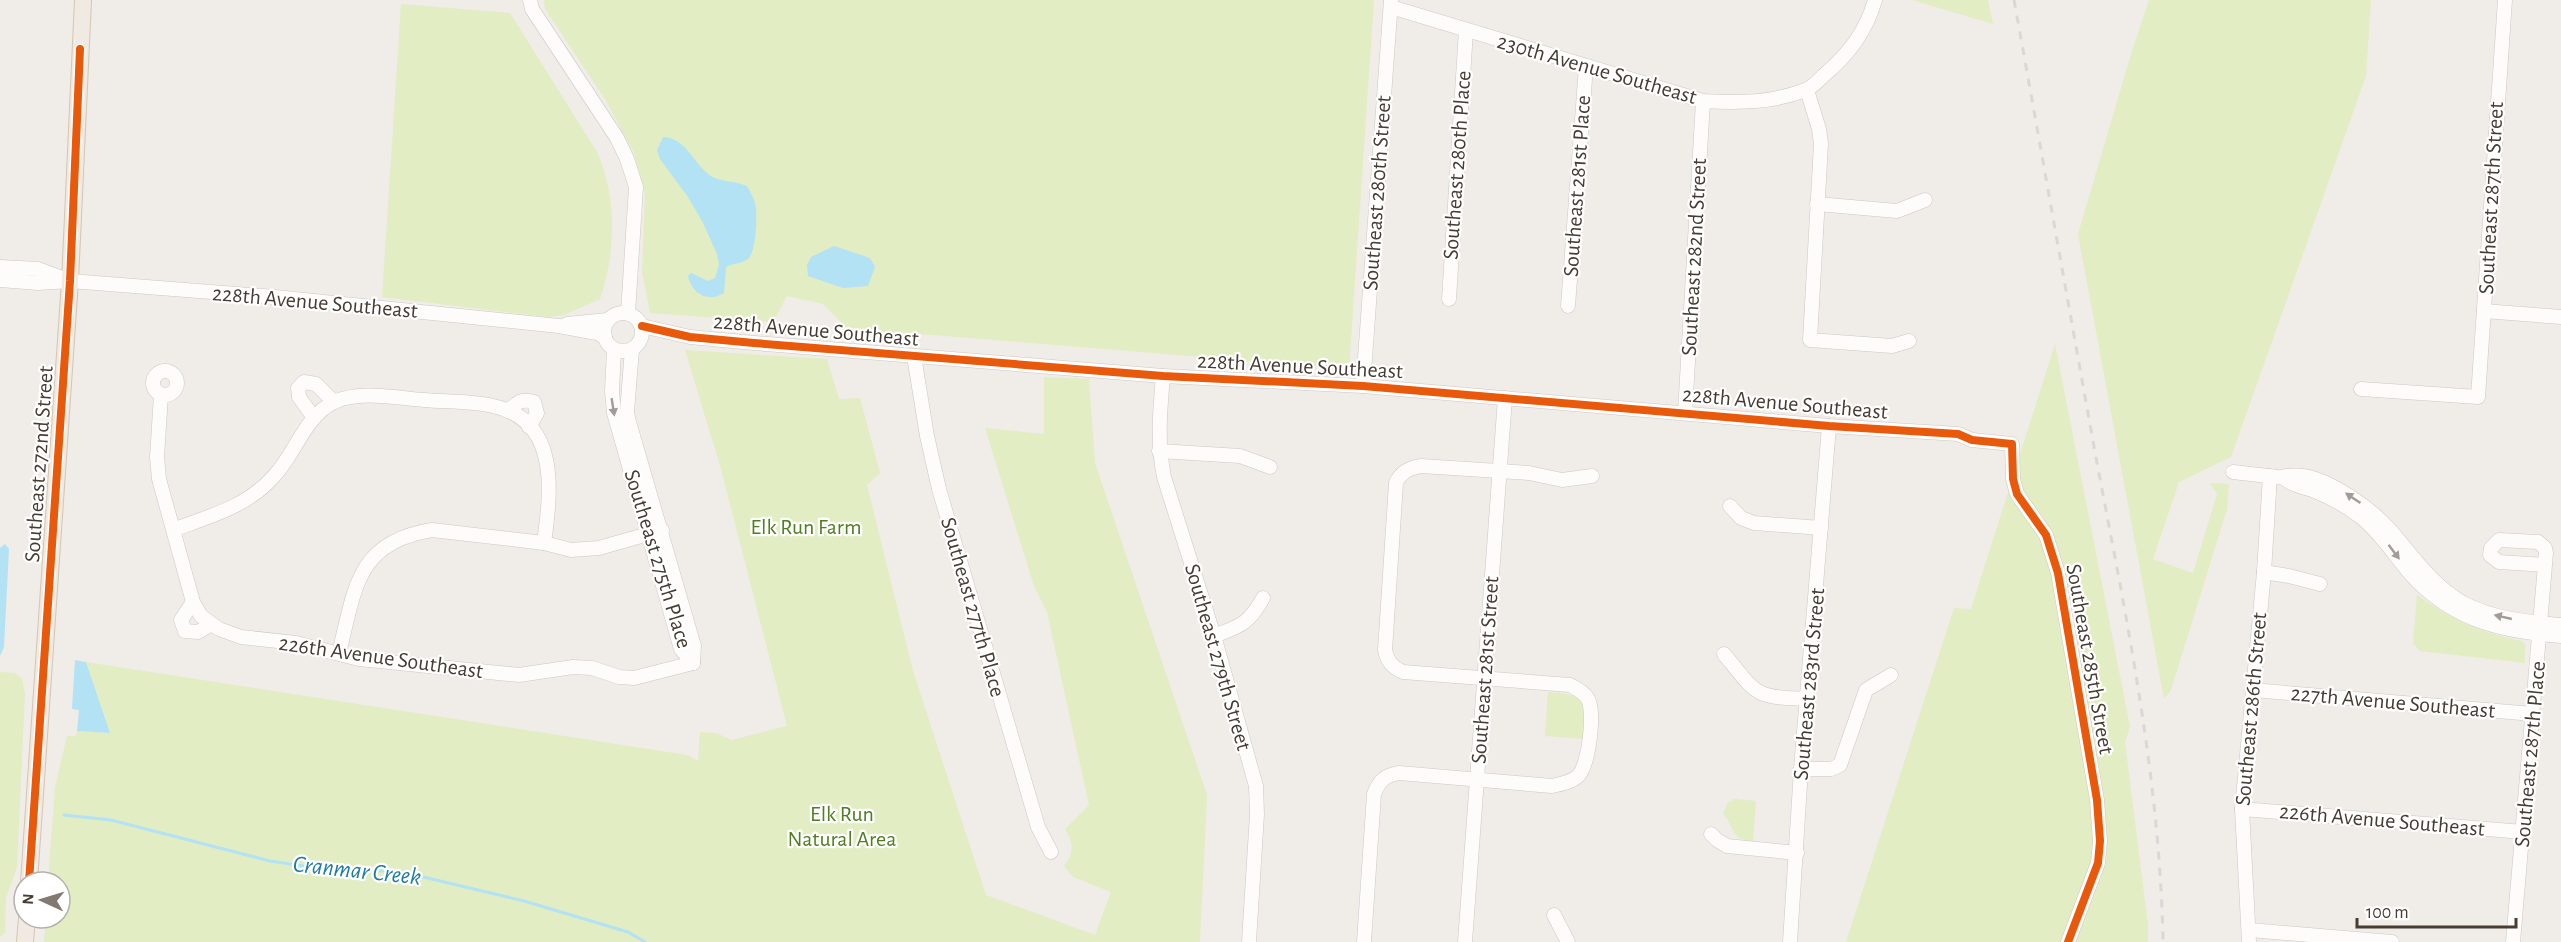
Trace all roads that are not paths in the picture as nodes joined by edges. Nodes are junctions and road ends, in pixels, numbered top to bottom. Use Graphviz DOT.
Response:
graph roads {
  1 [pos="83,0"];
  2 [pos="530,0"];
  3 [pos="1875,0"];
  4 [pos="2505,0"];
  5 [pos="1391,4"];
  6 [pos="1466,30"];
  7 [pos="1586,66"];
  8 [pos="1807,90"];
  9 [pos="1703,101"];
  10 [pos="1925,200"];
  11 [pos="1817,204"];
  12 [pos="0,267"];
  13 [pos="0,280"];
  14 [pos="70,281"];
  15 [pos="1449,299"];
  16 [pos="1568,306"];
  17 [pos="2484,311"];
  18 [pos="618,315"];
  19 [pos="2561,316"];
  20 [pos="560,326"];
  21 [pos="642,326"];
  22 [pos="690,337"];
  23 [pos="605,338"];
  24 [pos="1909,341"];
  25 [pos="636,345"];
  26 [pos="614,349"];
  27 [pos="914,356"];
  28 [pos="1163,376"];
  29 [pos="1363,386"];
  30 [pos="2361,389"];
  31 [pos="161,395"];
  32 [pos="1505,398"];
  33 [pos="334,402"];
  34 [pos="508,411"];
  35 [pos="1685,413"];
  36 [pos="314,418"];
  37 [pos="1829,426"];
  38 [pos="529,427"];
  39 [pos="1958,434"];
  40 [pos="1159,451"];
  41 [pos="1270,467"];
  42 [pos="1500,471"];
  43 [pos="2233,472"];
  44 [pos="1592,476"];
  45 [pos="2276,477"];
  46 [pos="1730,506"];
  47 [pos="1821,528"];
  48 [pos="175,529"];
  49 [pos="655,532"];
  50 [pos="544,543"];
  51 [pos="2545,565"];
  52 [pos="2264,572"];
  53 [pos="2320,584"];
  54 [pos="1263,598"];
  55 [pos="193,602"];
  56 [pos="207,620"];
  57 [pos="2561,625"];
  58 [pos="2540,629"];
  59 [pos="1214,636"];
  60 [pos="2561,636"];
  61 [pos="339,653"];
  62 [pos="1725,654"];
  63 [pos="693,663"];
  64 [pos="1891,675"];
  65 [pos="1485,678"];
  66 [pos="2252,690"];
  67 [pos="1808,699"];
  68 [pos="2533,714"];
  69 [pos="1801,769"];
  70 [pos="1477,778"];
  71 [pos="2242,809"];
  72 [pos="2523,832"];
  73 [pos="1711,834"];
  74 [pos="1051,852"];
  75 [pos="1797,853"];
  76 [pos="30,870"];
  77 [pos="1554,915"];
  78 [pos="2250,936"];
  79 [pos="1249,942"];
  80 [pos="1364,942"];
  81 [pos="1465,942"];
  82 [pos="1568,942"];
  83 [pos="1790,942"];
  84 [pos="2068,942"];
  85 [pos="2392,942"];
  86 [pos="2513,942"];
  1 -- 14 [label="main road, Southeast 272nd Street"];
  2 -- 18 [label="street"];
  3 -- 8 [label="street"];
  4 -- 17 [label="street, Southeast 287th Street"];
  5 -- 6 [label="street, 230th Avenue Southeast"];
  5 -- 29 [label="street, Southeast 280th Street"];
  6 -- 7 [label="street, 230th Avenue Southeast"];
  6 -- 15 [label="street, Southeast 280th Place"];
  7 -- 9 [label="street, 230th Avenue Southeast"];
  7 -- 16 [label="street, Southeast 281st Place"];
  8 -- 9 [label="street, 230th Avenue Southeast"];
  8 -- 11 [label="street"];
  9 -- 35 [label="street, Southeast 282nd Street"];
  10 -- 11 [label="street"];
  11 -- 24 [label="street"];
  12 -- 14 [label="street, 228th Avenue Southeast"];
  13 -- 14 [label="street, 228th Avenue Southeast"];
  14 -- 20 [label="street, 228th Avenue Southeast"];
  14 -- 76 [label="main road, Southeast 272nd Street"];
  17 -- 19 [label="street"];
  17 -- 30 [label="street, Southeast 287th Street"];
  18 -- 20 [label="street, 228th Avenue Southeast"];
  18 -- 21 [label="street"];
  18 -- 23 [label="street"];
  20 -- 23 [label="street, 228th Avenue Southeast"];
  21 -- 22 [label="street, 228th Avenue Southeast"];
  21 -- 25 [label="street"];
  22 -- 25 [label="street, 228th Avenue Southeast"];
  22 -- 27 [label="street, 228th Avenue Southeast"];
  23 -- 26 [label="street"];
  25 -- 26 [label="street"];
  25 -- 49 [label="street, Southeast 275th Place"];
  26 -- 49 [label="street, Southeast 275th Place, one-way"];
  27 -- 28 [label="street, 228th Avenue Southeast"];
  27 -- 74 [label="street, Southeast 277th Place"];
  28 -- 29 [label="street, 228th Avenue Southeast"];
  28 -- 40 [label="street, Southeast 279th Street"];
  29 -- 32 [label="street, 228th Avenue Southeast"];
  31 -- 48 [label="street"];
  32 -- 35 [label="street, 228th Avenue Southeast"];
  32 -- 42 [label="street, Southeast 281st Street"];
  33 -- 34 [label="street"];
  33 -- 36 [label="street"];
  33 -- 36 [label="street"];
  34 -- 38 [label="street"];
  34 -- 38 [label="street"];
  35 -- 37 [label="street, 228th Avenue Southeast"];
  36 -- 48 [label="street"];
  37 -- 39 [label="street, 228th Avenue Southeast"];
  37 -- 47 [label="street, Southeast 283rd Street"];
  38 -- 50 [label="street"];
  39 -- 84 [label="street, Southeast 285th Street"];
  40 -- 41 [label="street"];
  40 -- 59 [label="street, Southeast 279th Street"];
  42 -- 44 [label="street"];
  42 -- 65 [label="street, Southeast 281st Street"];
  42 -- 65 [label="street"];
  43 -- 45 [label="street"];
  45 -- 52 [label="street, Southeast 286th Street"];
  45 -- 58 [label="street"];
  46 -- 47 [label="street"];
  47 -- 67 [label="street, Southeast 283rd Street"];
  48 -- 55 [label="street"];
  49 -- 50 [label="street"];
  49 -- 63 [label="street, Southeast 275th Place"];
  50 -- 61 [label="street"];
  51 -- 58 [label="street, Southeast 287th Place"];
  52 -- 53 [label="street"];
  52 -- 66 [label="street, Southeast 286th Street"];
  54 -- 59 [label="street"];
  55 -- 56 [label="street"];
  55 -- 56 [label="street"];
  56 -- 61 [label="street, 226th Avenue Southeast"];
  57 -- 58 [label="street"];
  58 -- 60 [label="street"];
  58 -- 68 [label="street, Southeast 287th Place"];
  59 -- 79 [label="street, Southeast 279th Street"];
  61 -- 63 [label="street, 226th Avenue Southeast"];
  62 -- 67 [label="street"];
  64 -- 69 [label="street"];
  65 -- 70 [label="street, Southeast 281st Street"];
  65 -- 70 [label="street"];
  66 -- 68 [label="street, 227th Avenue Southeast"];
  66 -- 71 [label="street, Southeast 286th Street"];
  67 -- 69 [label="street, Southeast 283rd Street"];
  68 -- 72 [label="street, Southeast 287th Place"];
  69 -- 75 [label="street, Southeast 283rd Street"];
  70 -- 80 [label="street"];
  70 -- 81 [label="street, Southeast 281st Street"];
  71 -- 72 [label="street, 226th Avenue Southeast"];
  71 -- 78 [label="street, Southeast 286th Street"];
  72 -- 86 [label="street, Southeast 287th Place"];
  73 -- 75 [label="street"];
  75 -- 83 [label="street, Southeast 283rd Street"];
  77 -- 82 [label="street"];
  78 -- 85 [label="street"];
}
